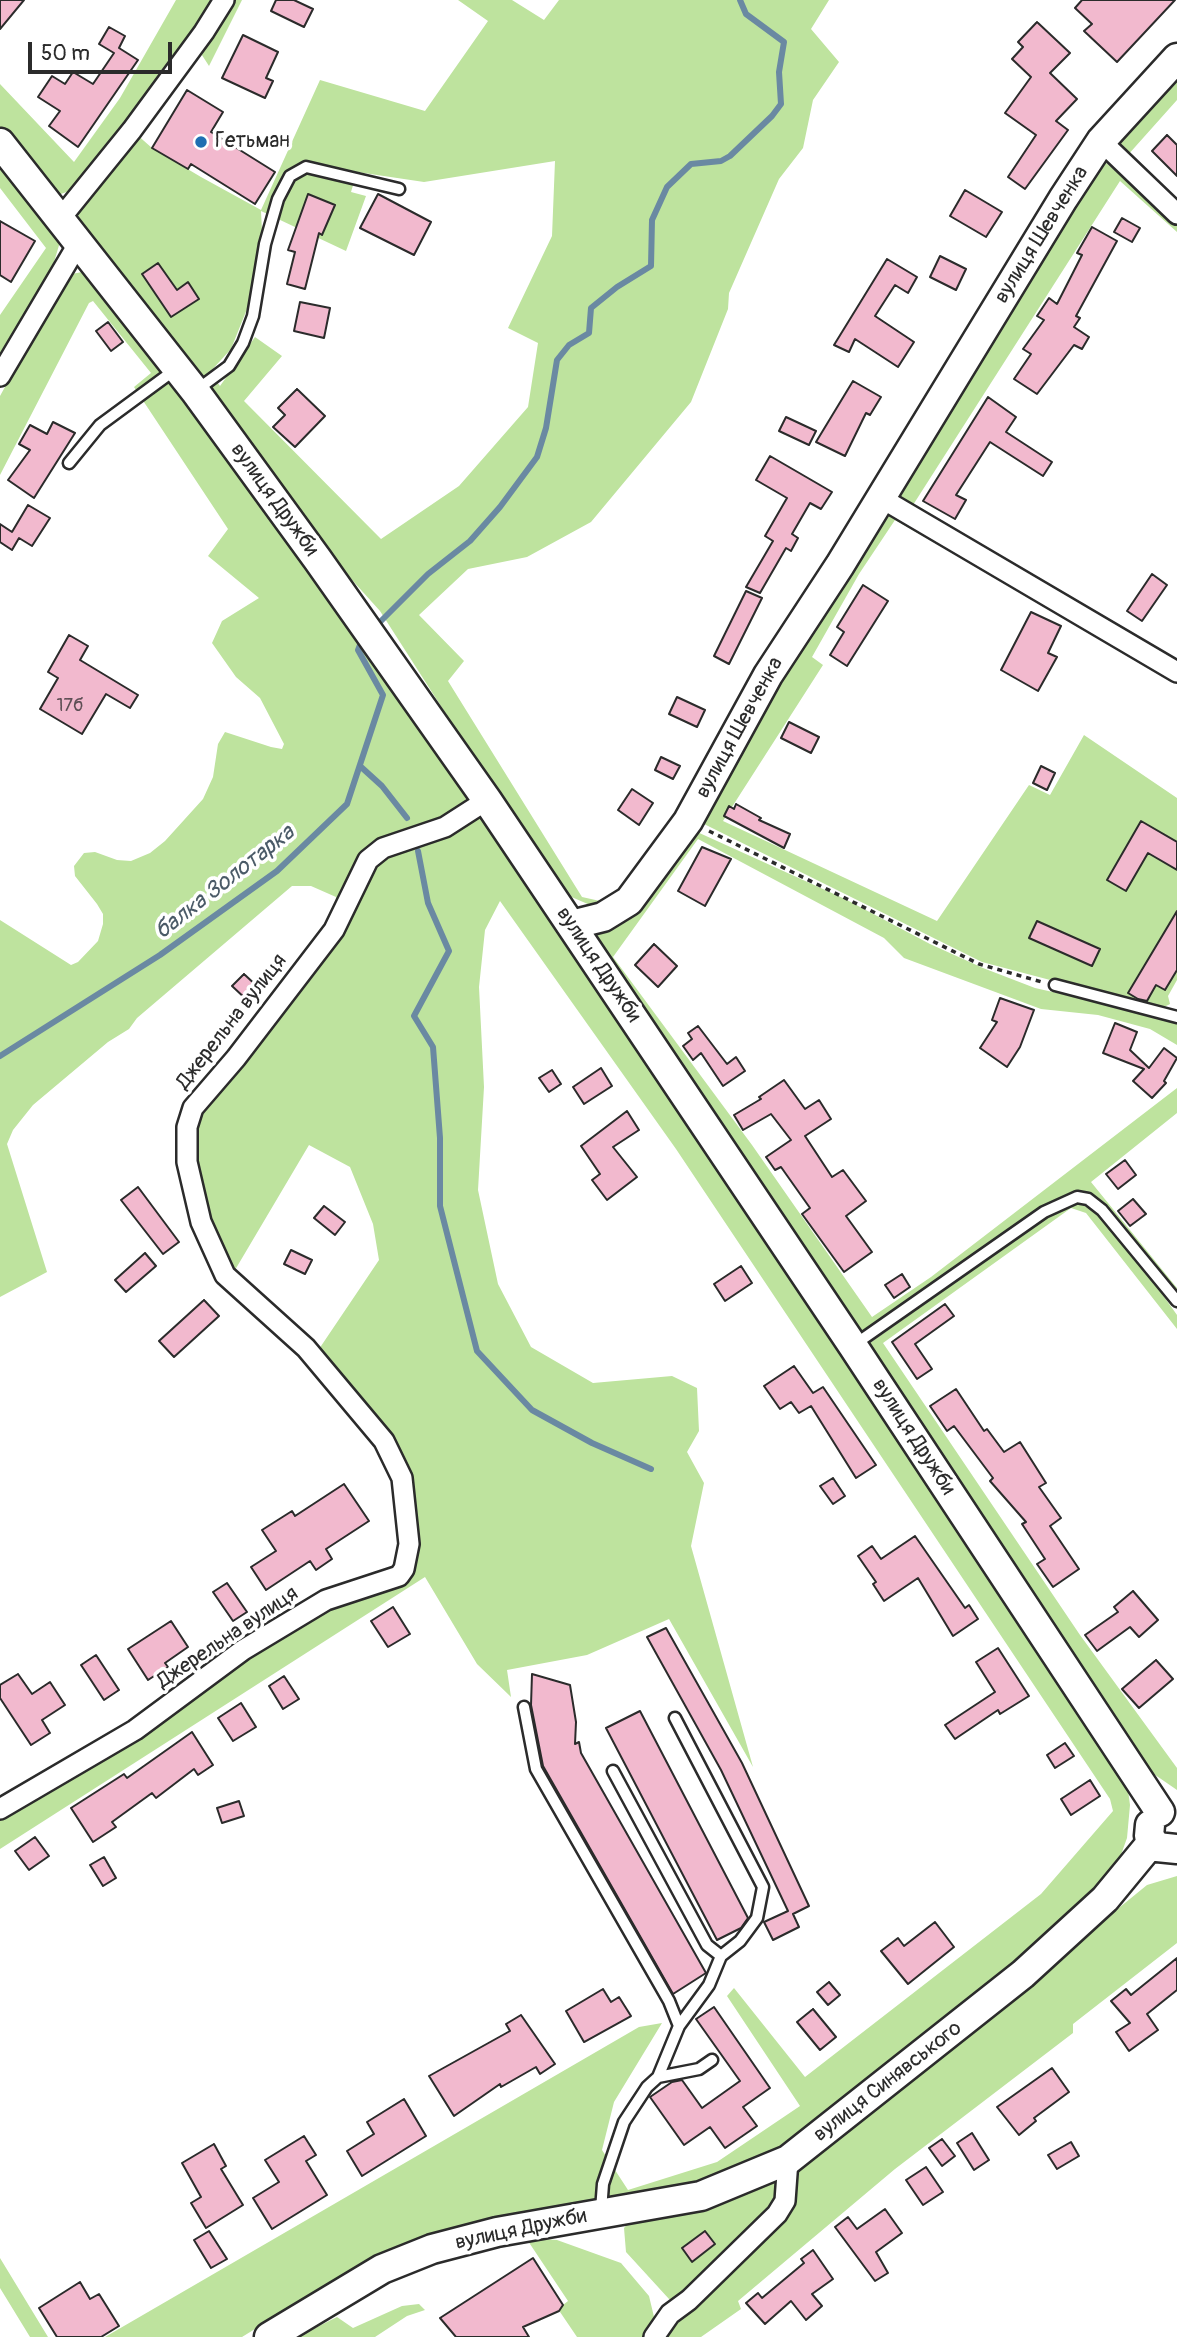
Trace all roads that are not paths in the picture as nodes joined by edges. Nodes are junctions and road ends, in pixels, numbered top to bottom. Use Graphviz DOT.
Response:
graph roads {
  1 [pos="224,0"];
  2 [pos="1177,58"];
  3 [pos="1101,141"];
  4 [pos="0,143"];
  5 [pos="399,189"];
  6 [pos="1177,214"];
  7 [pos="60,219"];
  8 [pos="78,244"];
  9 [pos="177,369"];
  10 [pos="0,376"];
  11 [pos="195,391"];
  12 [pos="69,463"];
  13 [pos="881,498"];
  14 [pos="1177,672"];
  15 [pos="487,800"];
  16 [pos="571,925"];
  17 [pos="1055,985"];
  18 [pos="1177,1017"];
  19 [pos="1177,1301"];
  20 [pos="853,1346"];
  21 [pos="524,1707"];
  22 [pos="675,1718"];
  23 [pos="613,1771"];
  24 [pos="0,1809"];
  25 [pos="1169,1812"];
  26 [pos="1165,1846"];
  27 [pos="721,1956"];
  28 [pos="679,2026"];
  29 [pos="712,2060"];
  30 [pos="658,2077"];
  31 [pos="788,2160"];
  32 [pos="600,2214"];
  33 [pos="269,2337"];
  34 [pos="654,2337"];
  1 -- 7 [label="street"];
  2 -- 3 [label="street, вулиця Шевченка"];
  3 -- 6 [label="street"];
  3 -- 13 [label="street, вулиця Шевченка"];
  4 -- 7 [label="street, вулиця Дружби"];
  5 -- 11 [label="lane"];
  7 -- 8 [label="street, вулиця Дружби"];
  8 -- 9 [label="street, вулиця Дружби"];
  8 -- 10 [label="street"];
  9 -- 11 [label="street, вулиця Дружби"];
  9 -- 12 [label="lane"];
  11 -- 15 [label="street, вулиця Дружби"];
  13 -- 14 [label="street"];
  13 -- 16 [label="street, вулиця Шевченка"];
  15 -- 16 [label="street, вулиця Дружби"];
  15 -- 24 [label="street, Джерельна вулиця"];
  16 -- 20 [label="street, вулиця Дружби"];
  17 -- 18 [label="lane"];
  19 -- 20 [label="lane"];
  20 -- 25 [label="street, вулиця Дружби"];
  21 -- 28 [label="lane"];
  22 -- 27 [label="lane"];
  23 -- 27 [label="lane"];
  25 -- 26 [label="street"];
  26 -- 31 [label="street, вулиця Синявського"];
  27 -- 28 [label="lane"];
  28 -- 30 [label="lane"];
  29 -- 30 [label="lane"];
  30 -- 32 [label="lane"];
  31 -- 32 [label="street, вулиця Дружби"];
  31 -- 34 [label="street"];
  32 -- 33 [label="street, вулиця Дружби"];
}
